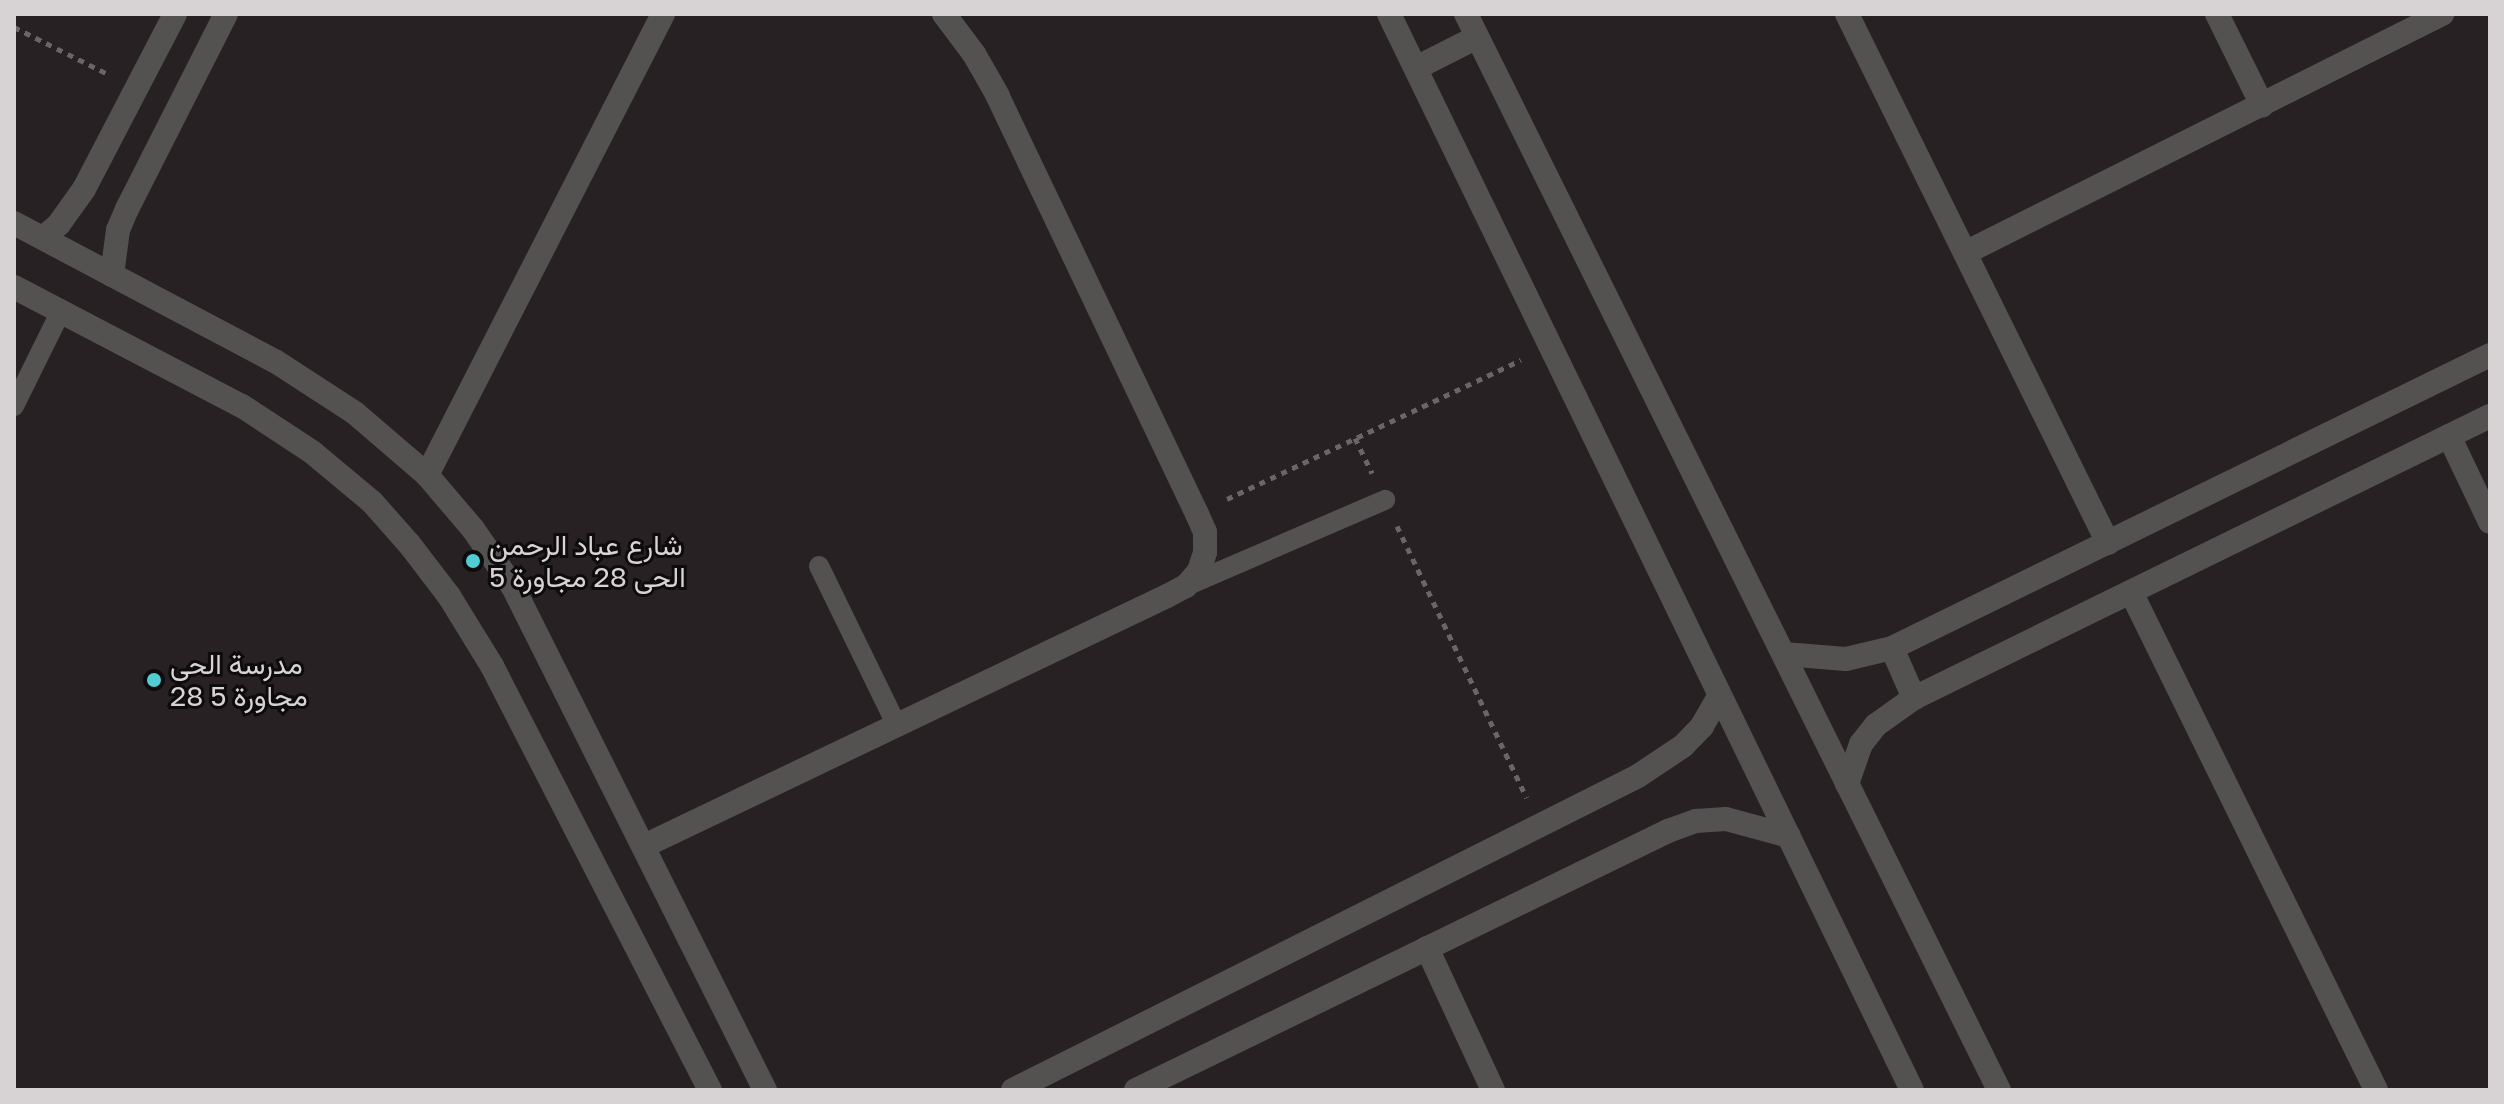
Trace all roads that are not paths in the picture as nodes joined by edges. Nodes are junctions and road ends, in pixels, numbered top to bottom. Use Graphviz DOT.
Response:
graph roads {
  1 [pos="175,14"];
  2 [pos="226,14"];
  3 [pos="663,14"];
  4 [pos="944,14"];
  5 [pos="1389,14"];
  6 [pos="1466,14"];
  7 [pos="1847,14"];
  8 [pos="2217,14"];
  9 [pos="2442,14"];
  10 [pos="1477,37"];
  11 [pos="1416,68"];
  12 [pos="2262,105"];
  13 [pos="14,223"];
  14 [pos="43,238"];
  15 [pos="1965,253"];
  16 [pos="112,275"];
  17 [pos="14,287"];
  18 [pos="61,311"];
  19 [pos="2490,355"];
  20 [pos="14,406"];
  21 [pos="2490,416"];
  22 [pos="2449,436"];
  23 [pos="427,475"];
  24 [pos="1385,500"];
  25 [pos="2490,522"];
  26 [pos="2108,543"];
  27 [pos="819,566"];
  28 [pos="1186,586"];
  29 [pos="2131,592"];
  30 [pos="1892,648"];
  31 [pos="1784,654"];
  32 [pos="1719,696"];
  33 [pos="1914,698"];
  34 [pos="897,726"];
  35 [pos="1847,784"];
  36 [pos="1789,836"];
  37 [pos="644,846"];
  38 [pos="1427,948"];
  39 [pos="710,1090"];
  40 [pos="765,1090"];
  41 [pos="1013,1090"];
  42 [pos="1136,1090"];
  43 [pos="1493,1090"];
  44 [pos="1912,1090"];
  45 [pos="1999,1090"];
  46 [pos="2376,1090"];
  1 -- 14 [label="street"];
  2 -- 16 [label="street"];
  3 -- 23 [label="street"];
  4 -- 28 [label="street"];
  5 -- 11 [label="street"];
  6 -- 10 [label="street"];
  7 -- 15 [label="street"];
  8 -- 12 [label="street"];
  9 -- 12 [label="street"];
  10 -- 11 [label="street"];
  10 -- 31 [label="street"];
  11 -- 32 [label="street"];
  12 -- 15 [label="street"];
  13 -- 14 [label="street"];
  14 -- 16 [label="street"];
  15 -- 26 [label="street"];
  16 -- 23 [label="street"];
  17 -- 18 [label="street"];
  18 -- 20 [label="lane"];
  18 -- 39 [label="street"];
  19 -- 26 [label="street"];
  21 -- 22 [label="street"];
  22 -- 25 [label="street"];
  22 -- 29 [label="street"];
  23 -- 37 [label="street"];
  24 -- 28 [label="lane"];
  26 -- 30 [label="street"];
  27 -- 34 [label="lane"];
  28 -- 34 [label="street"];
  29 -- 33 [label="street"];
  29 -- 46 [label="street"];
  30 -- 31 [label="street"];
  30 -- 33 [label="street"];
  31 -- 35 [label="street"];
  32 -- 36 [label="street"];
  32 -- 41 [label="street"];
  33 -- 35 [label="street"];
  34 -- 37 [label="street"];
  35 -- 45 [label="street"];
  36 -- 38 [label="street"];
  36 -- 44 [label="street"];
  37 -- 40 [label="street"];
  38 -- 42 [label="street"];
  38 -- 43 [label="street"];
}
